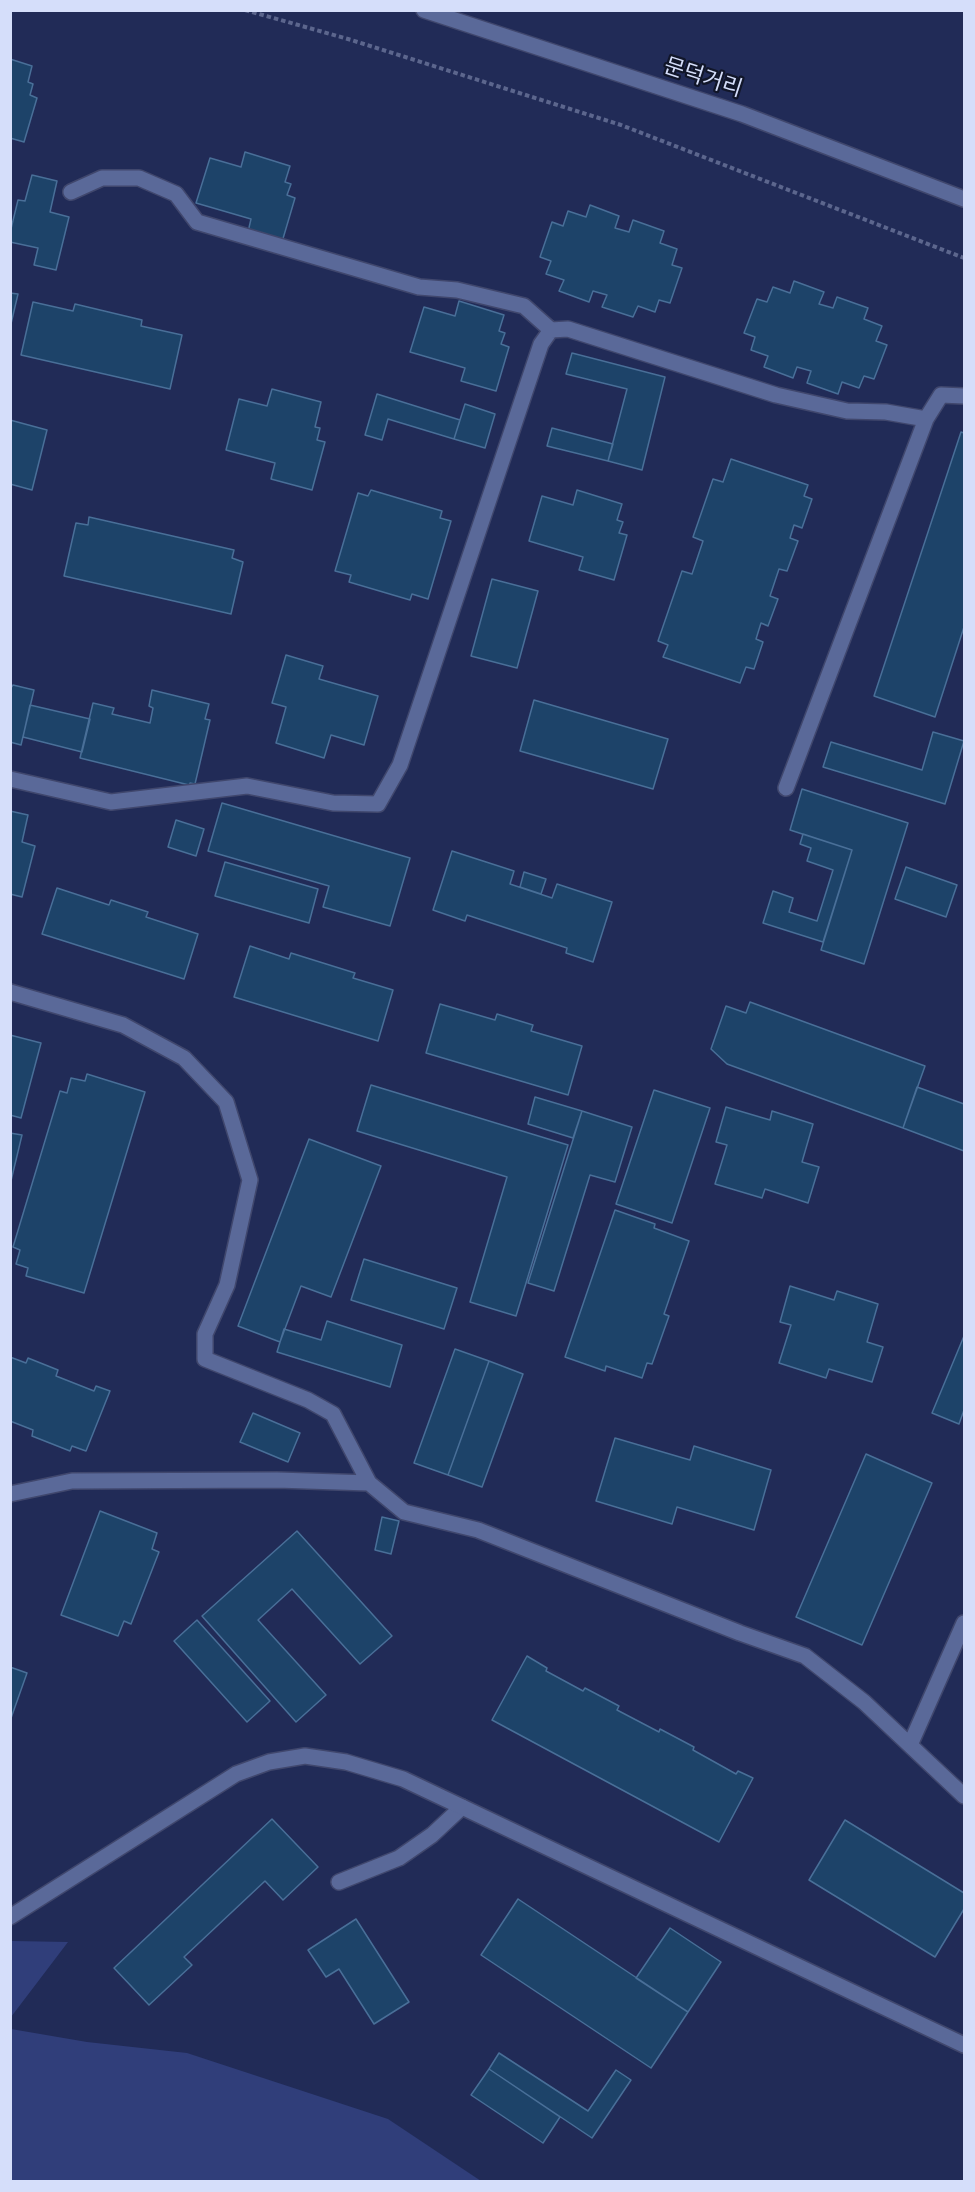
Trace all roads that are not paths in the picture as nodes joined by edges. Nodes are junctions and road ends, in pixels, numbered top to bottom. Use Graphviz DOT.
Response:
graph roads {
  1 [pos="424,10"];
  2 [pos="71,192"];
  3 [pos="964,199"];
  4 [pos="551,330"];
  5 [pos="964,396"];
  6 [pos="926,419"];
  7 [pos="10,779"];
  8 [pos="786,788"];
  9 [pos="10,992"];
  10 [pos="369,1483"];
  11 [pos="10,1494"];
  12 [pos="964,1623"];
  13 [pos="910,1745"];
  14 [pos="964,1796"];
  15 [pos="462,1807"];
  16 [pos="339,1882"];
  17 [pos="10,1917"];
  18 [pos="964,2045"];
  1 -- 3 [label="street, 문덕거리"];
  2 -- 4 [label="street"];
  4 -- 6 [label="street"];
  4 -- 7 [label="street"];
  5 -- 6 [label="street"];
  6 -- 8 [label="street"];
  9 -- 10 [label="street"];
  10 -- 11 [label="street"];
  10 -- 13 [label="street"];
  12 -- 13 [label="street"];
  13 -- 14 [label="street"];
  15 -- 16 [label="street"];
  15 -- 17 [label="street"];
  15 -- 18 [label="street"];
}
